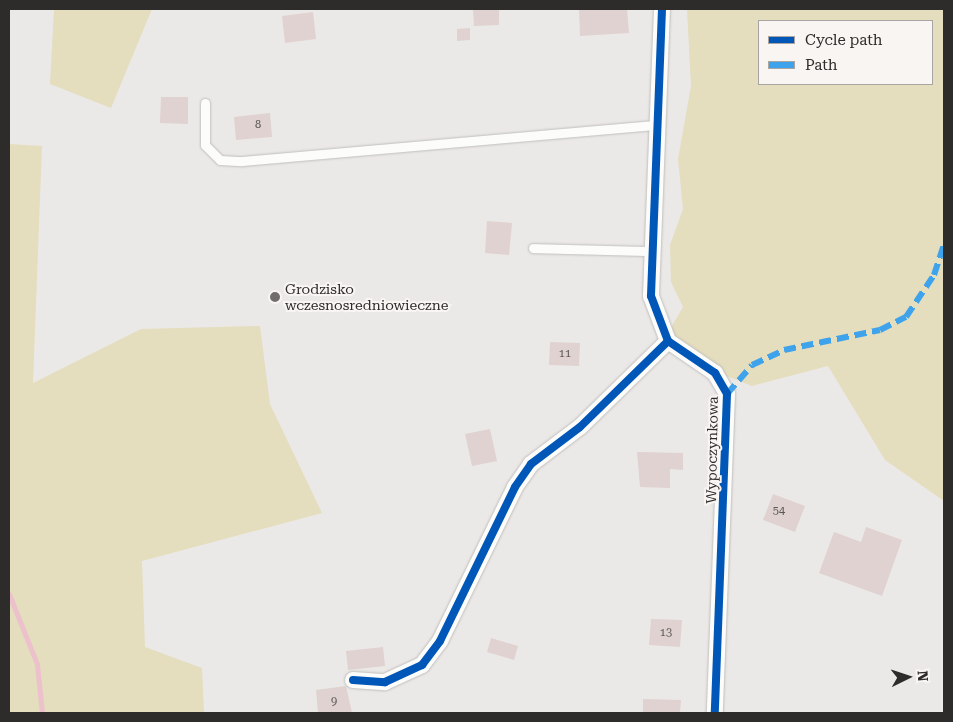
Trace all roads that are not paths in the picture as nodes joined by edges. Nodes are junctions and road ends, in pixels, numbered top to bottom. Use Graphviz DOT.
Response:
graph roads {
  1 [pos="662,9"];
  2 [pos="205,103"];
  3 [pos="654,125"];
  4 [pos="533,248"];
  5 [pos="651,251"];
  6 [pos="668,341"];
  7 [pos="353,680"];
  8 [pos="715,713"];
  1 -- 3 [label="street"];
  2 -- 3 [label="lane"];
  3 -- 5 [label="street"];
  4 -- 5 [label="lane"];
  5 -- 6 [label="street"];
  6 -- 7 [label="street"];
  6 -- 8 [label="street, Wypoczynkowa"];
}
